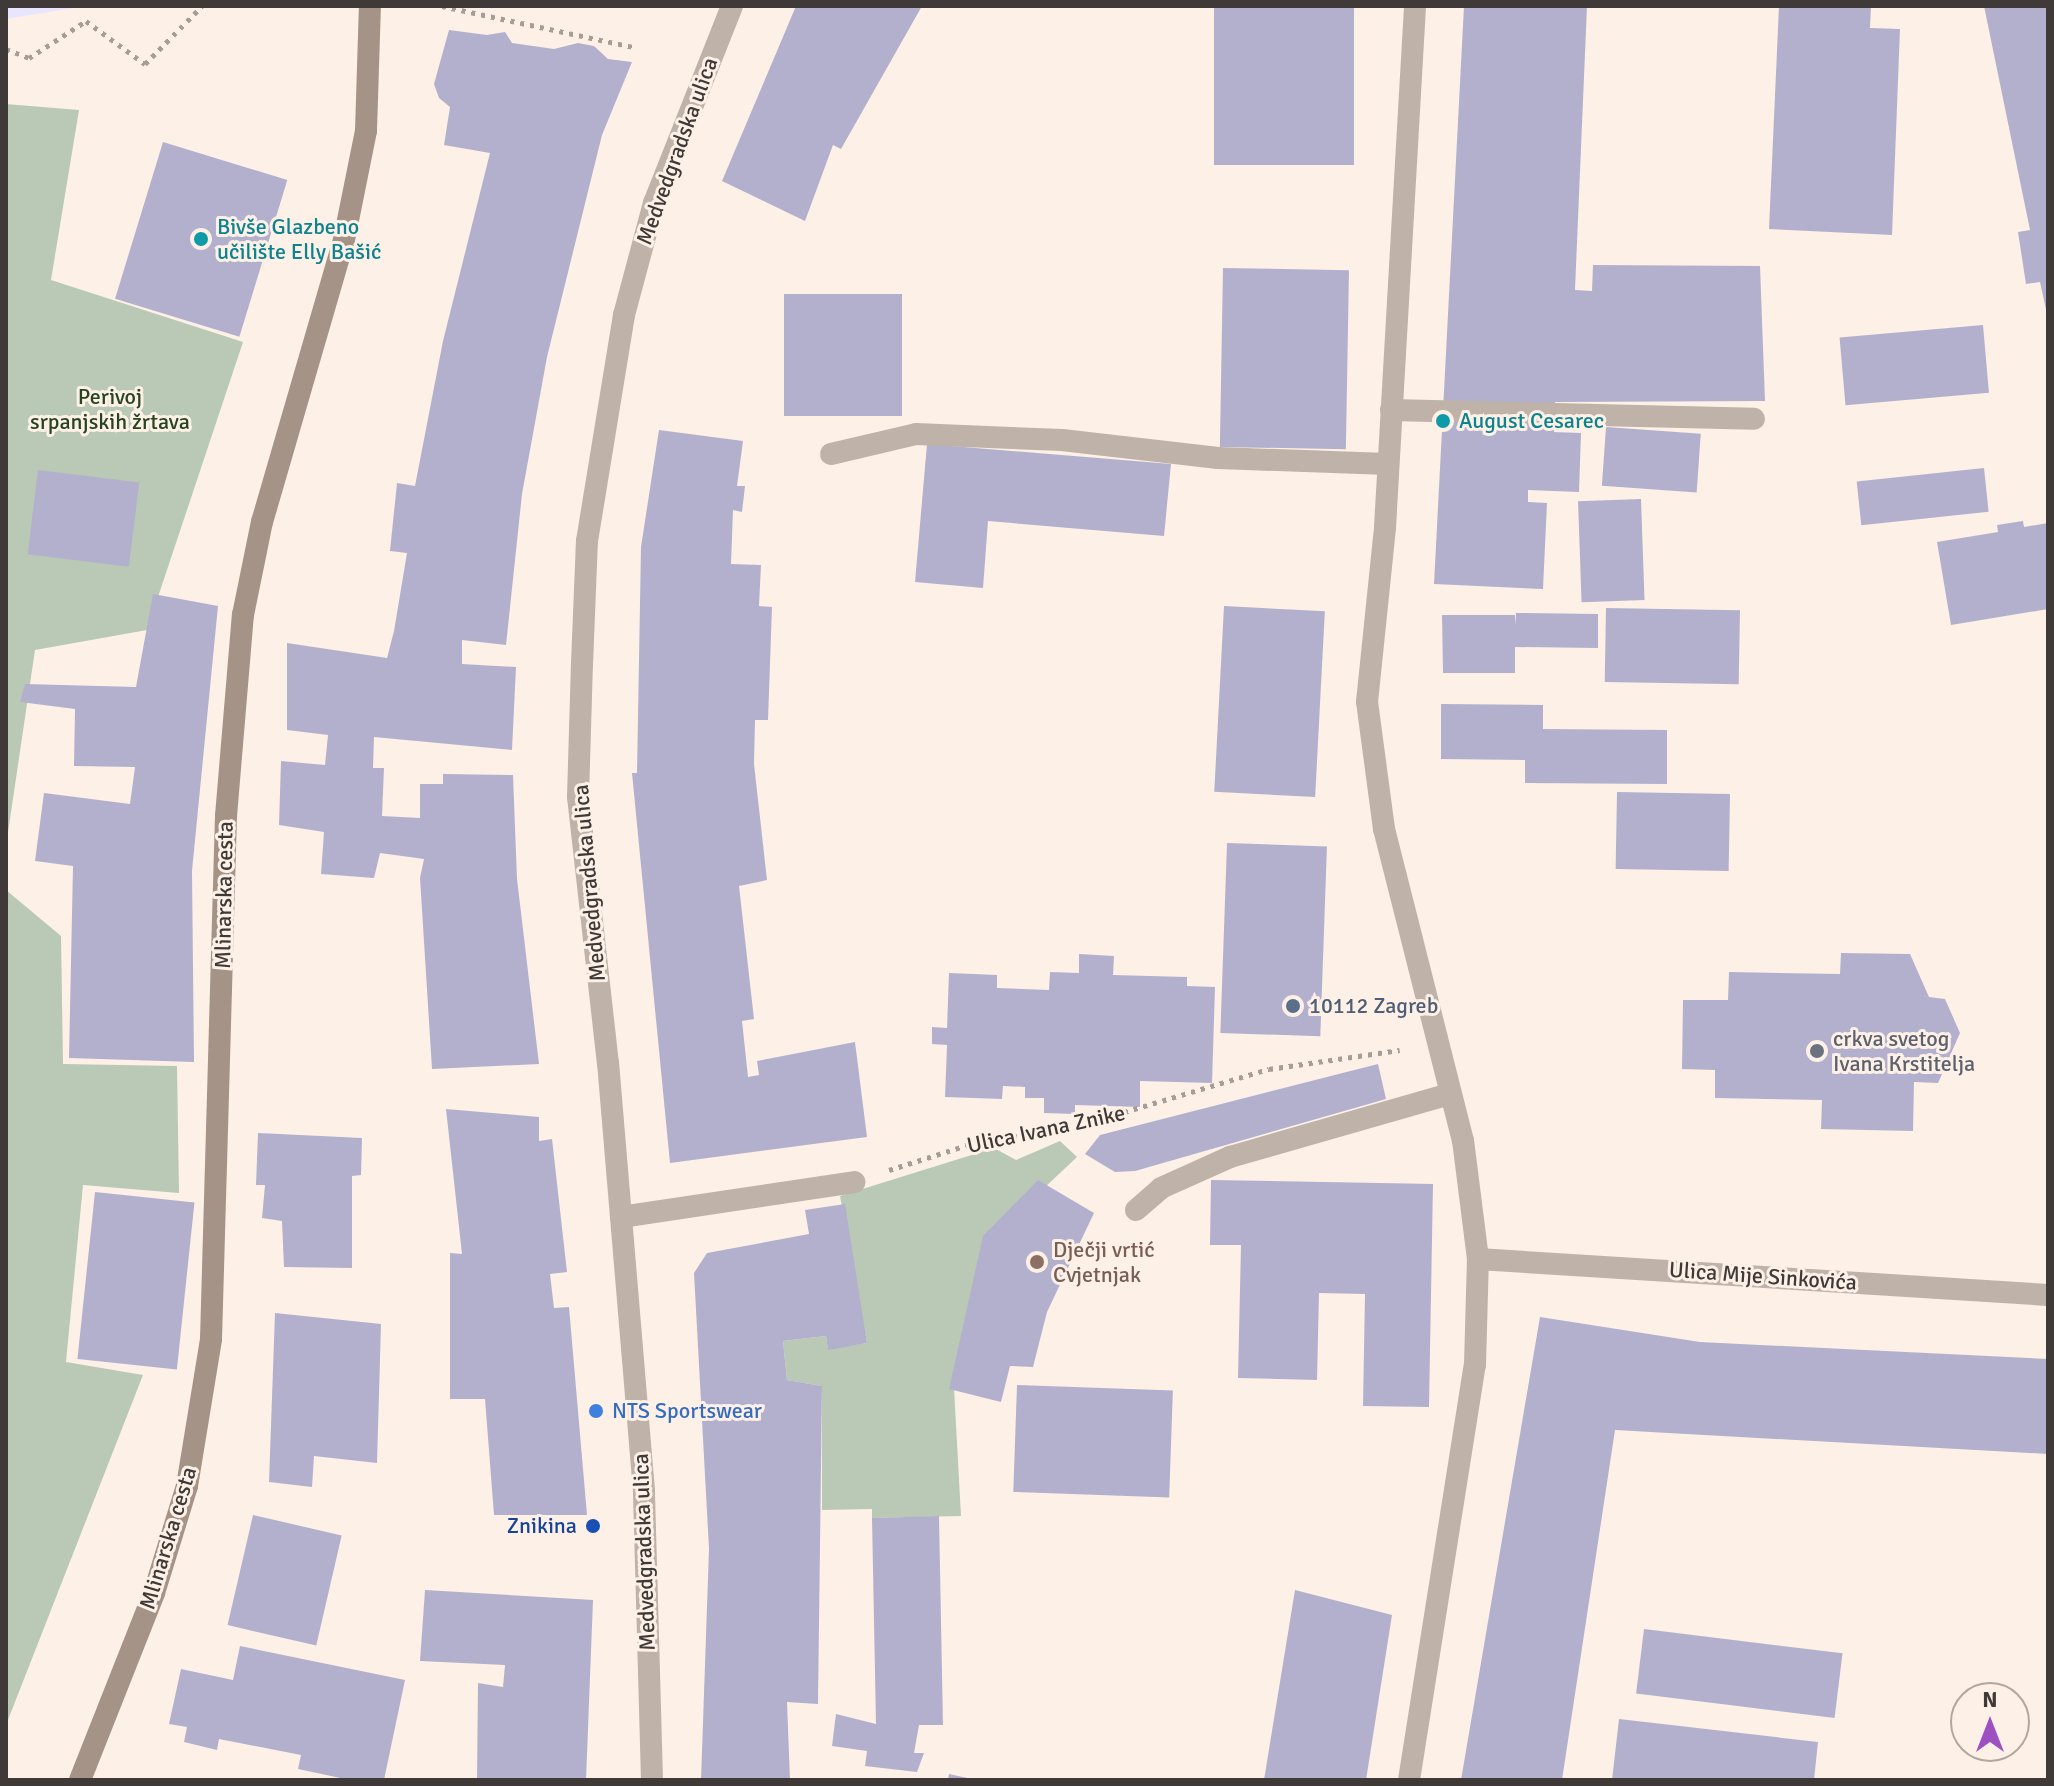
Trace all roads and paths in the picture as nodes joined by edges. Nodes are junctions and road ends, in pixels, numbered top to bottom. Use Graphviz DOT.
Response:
graph roads {
  1 [pos="202,6"];
  2 [pos="370,6"];
  3 [pos="442,6"];
  4 [pos="732,6"];
  5 [pos="1415,6"];
  6 [pos="633,47"];
  7 [pos="6,49"];
  8 [pos="1391,410"];
  9 [pos="1754,419"];
  10 [pos="831,454"];
  11 [pos="1388,464"];
  12 [pos="1412,1048"];
  13 [pos="1450,1094"];
  14 [pos="854,1182"];
  15 [pos="1136,1210"];
  16 [pos="621,1217"];
  17 [pos="1478,1259"];
  18 [pos="2048,1295"];
  19 [pos="80,1780"];
  20 [pos="652,1780"];
  21 [pos="1409,1780"];
  1 -- 7 [label="path"];
  2 -- 19 [label="main road, Mlinarska cesta"];
  3 -- 6 [label="path"];
  4 -- 16 [label="street, Medvedgradska ulica"];
  5 -- 8 [label="street"];
  8 -- 9 [label="street"];
  8 -- 11 [label="street"];
  10 -- 11 [label="street"];
  11 -- 13 [label="street"];
  12 -- 14 [label="path, Ulica Ivana Znike"];
  13 -- 15 [label="street"];
  13 -- 17 [label="street"];
  14 -- 16 [label="street"];
  16 -- 20 [label="street, Medvedgradska ulica"];
  17 -- 18 [label="street, Ulica Mije Sinkovića"];
  17 -- 21 [label="street"];
}
